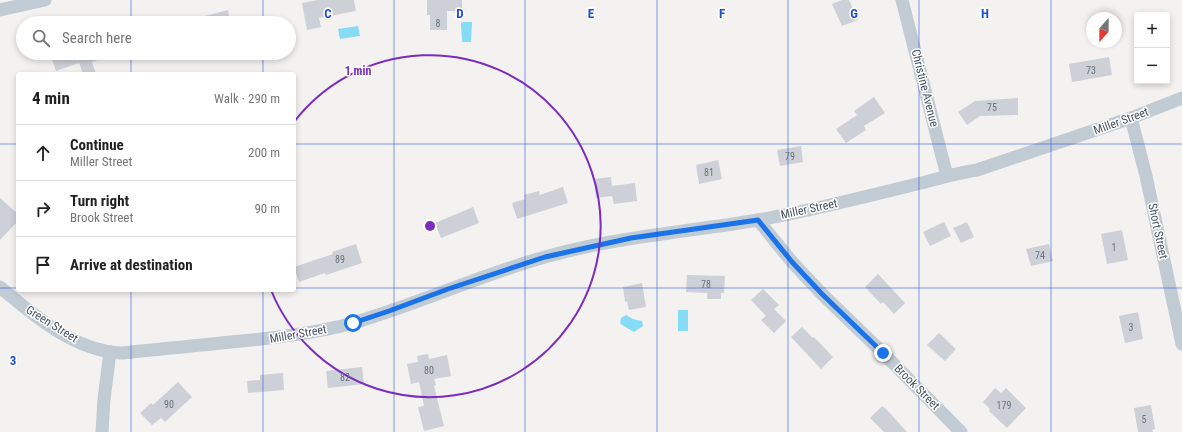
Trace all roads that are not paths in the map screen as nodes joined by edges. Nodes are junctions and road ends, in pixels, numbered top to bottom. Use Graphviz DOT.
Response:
graph roads {
  1 [pos="45,0"];
  2 [pos="902,0"];
  3 [pos="0,10"];
  4 [pos="1182,98"];
  5 [pos="1131,118"];
  6 [pos="947,176"];
  7 [pos="758,220"];
  8 [pos="0,287"];
  9 [pos="1182,344"];
  10 [pos="110,352"];
  11 [pos="102,432"];
  12 [pos="961,432"];
  1 -- 3 [label="street"];
  2 -- 6 [label="street, Christine Avenue"];
  4 -- 5 [label="street, Miller Street"];
  5 -- 6 [label="street, Miller Street"];
  5 -- 9 [label="street, Short Street"];
  6 -- 7 [label="street, Miller Street"];
  7 -- 10 [label="street, Miller Street"];
  7 -- 12 [label="street, Brook Street"];
  8 -- 10 [label="street, Green Street"];
  10 -- 11 [label="street"];
}
